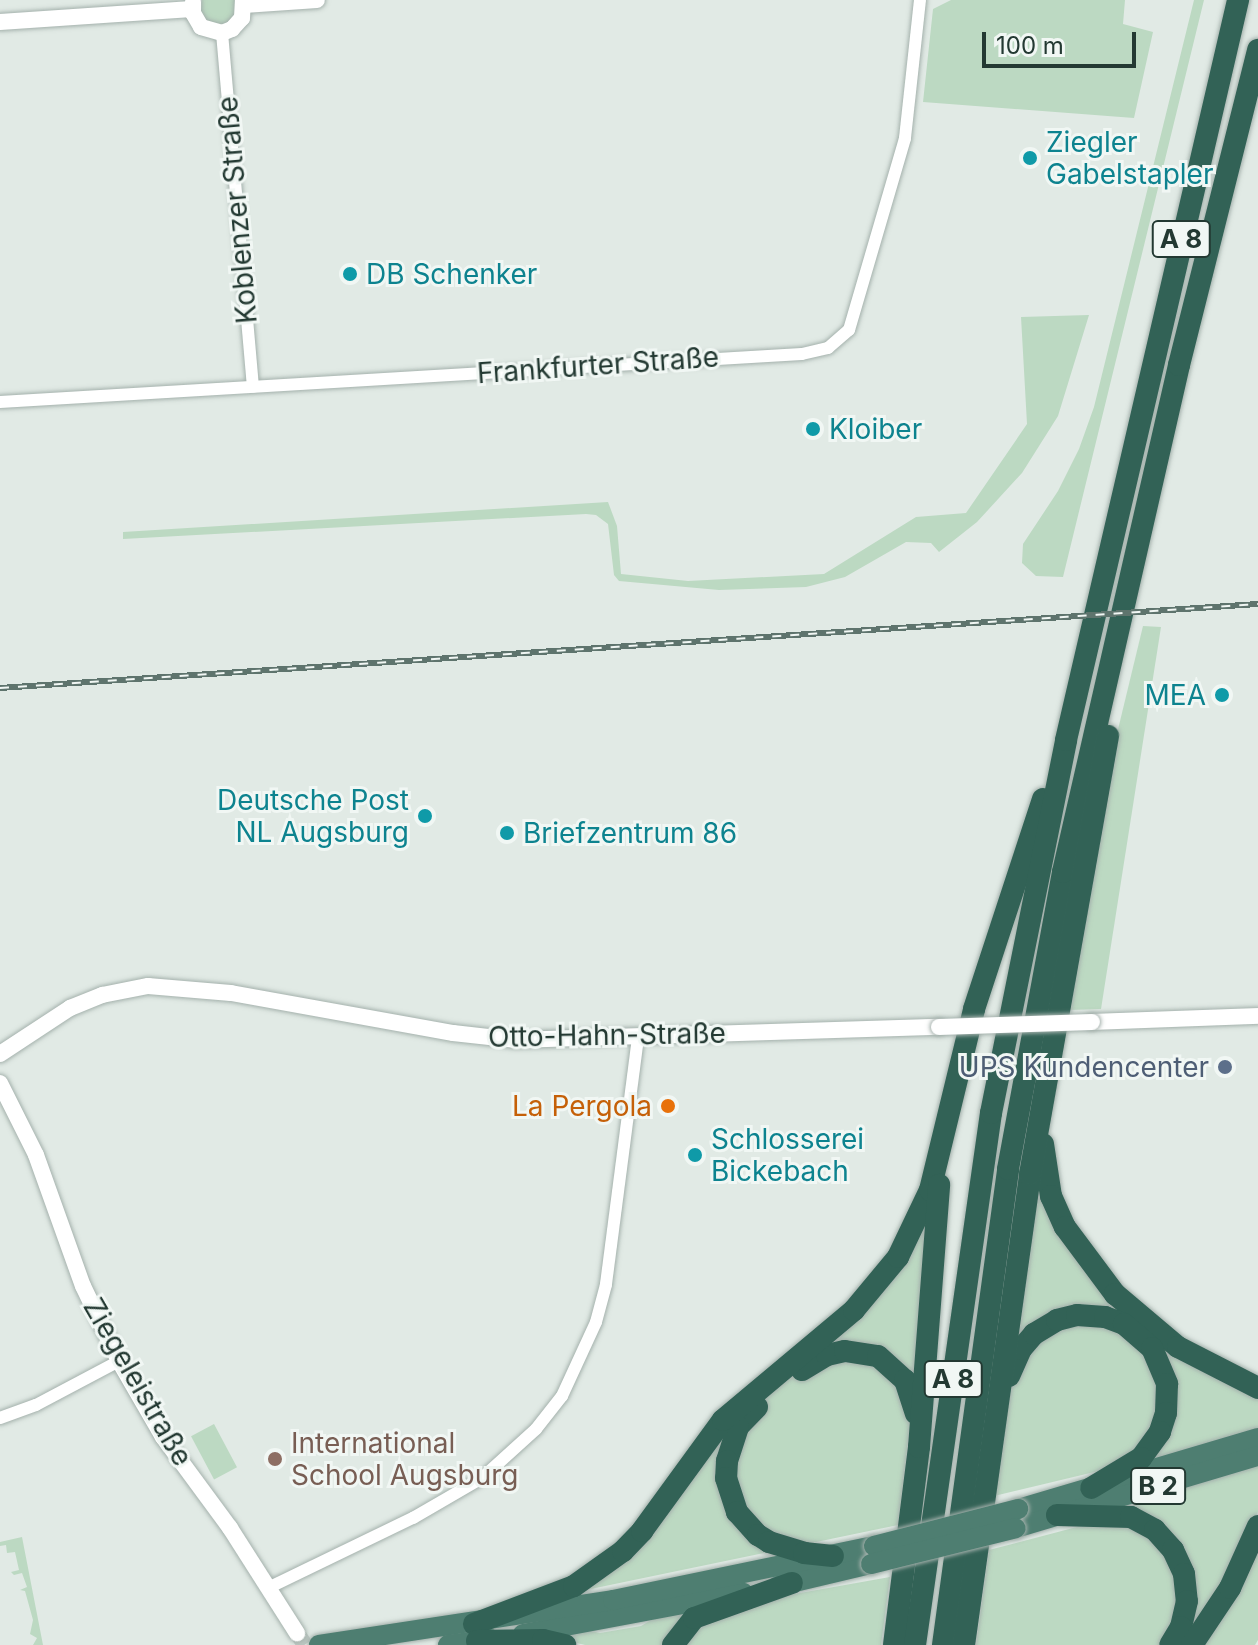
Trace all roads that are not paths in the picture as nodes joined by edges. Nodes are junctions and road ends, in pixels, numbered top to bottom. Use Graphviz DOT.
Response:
graph roads {
  1 [pos="317,0"];
  2 [pos="920,0"];
  3 [pos="1238,0"];
  4 [pos="244,3"];
  5 [pos="193,5"];
  6 [pos="0,22"];
  7 [pos="222,33"];
  8 [pos="1258,50"];
  9 [pos="253,387"];
  10 [pos="0,402"];
  11 [pos="1115,651"];
  12 [pos="1066,740"];
  13 [pos="1258,1016"];
  14 [pos="638,1038"];
  15 [pos="0,1054"];
  16 [pos="0,1083"];
  17 [pos="1042,1108"];
  18 [pos="0,1110"];
  19 [pos="941,1152"];
  20 [pos="36,1155"];
  21 [pos="119,1361"];
  22 [pos="1258,1388"];
  23 [pos="998,1411"];
  24 [pos="0,1418"];
  25 [pos="1258,1438"];
  26 [pos="919,1447"];
  27 [pos="1258,1456"];
  28 [pos="1091,1488"];
  29 [pos="1057,1515"];
  30 [pos="1017,1519"];
  31 [pos="1258,1526"];
  32 [pos="873,1555"];
  33 [pos="833,1556"];
  34 [pos="792,1583"];
  35 [pos="270,1587"];
  36 [pos="476,1632"];
  37 [pos="297,1633"];
  38 [pos="325,1644"];
  39 [pos="448,1645"];
  40 [pos="565,1645"];
  41 [pos="673,1645"];
  42 [pos="894,1645"];
  43 [pos="915,1645"];
  44 [pos="943,1645"];
  45 [pos="967,1645"];
  46 [pos="1170,1645"];
  47 [pos="1192,1645"];
  1 -- 4 [label="street"];
  2 -- 9 [label="street, Frankfurter Straße"];
  3 -- 12 [label="highway, A 8"];
  4 -- 7 [label="street"];
  5 -- 6 [label="street"];
  5 -- 7 [label="street"];
  7 -- 9 [label="street, Koblenzer Straße"];
  8 -- 11 [label="highway, A 8"];
  9 -- 10 [label="street, Frankfurter Straße"];
  11 -- 17 [label="highway"];
  11 -- 44 [label="highway, A 8"];
  12 -- 19 [label="highway"];
  12 -- 43 [label="highway, A 8"];
  13 -- 14 [label="street, Otto-Hahn-Straße, bridge"];
  14 -- 15 [label="street, Otto-Hahn-Straße"];
  14 -- 35 [label="street"];
  16 -- 20 [label="street, Ziegeleistraße"];
  17 -- 22 [label="highway"];
  17 -- 23 [label="highway"];
  18 -- 20 [label="street, Ziegeleistraße"];
  19 -- 26 [label="highway"];
  19 -- 36 [label="highway"];
  20 -- 21 [label="street, Ziegeleistraße"];
  21 -- 24 [label="street"];
  21 -- 35 [label="street, Ziegeleistraße"];
  23 -- 28 [label="highway"];
  23 -- 45 [label="highway"];
  25 -- 28 [label="highway, B 2"];
  26 -- 33 [label="highway"];
  26 -- 42 [label="highway"];
  27 -- 29 [label="highway, B 2"];
  28 -- 30 [label="highway, B 2"];
  29 -- 30 [label="highway, B 2"];
  29 -- 46 [label="highway"];
  30 -- 32 [label="highway, bridge"];
  31 -- 47 [label="highway"];
  32 -- 33 [label="highway"];
  32 -- 34 [label="highway"];
  33 -- 36 [label="highway"];
  34 -- 36 [label="highway"];
  34 -- 41 [label="highway"];
  35 -- 37 [label="street, Ziegeleistraße"];
  36 -- 38 [label="highway"];
  36 -- 39 [label="highway"];
  36 -- 40 [label="highway"];
}
